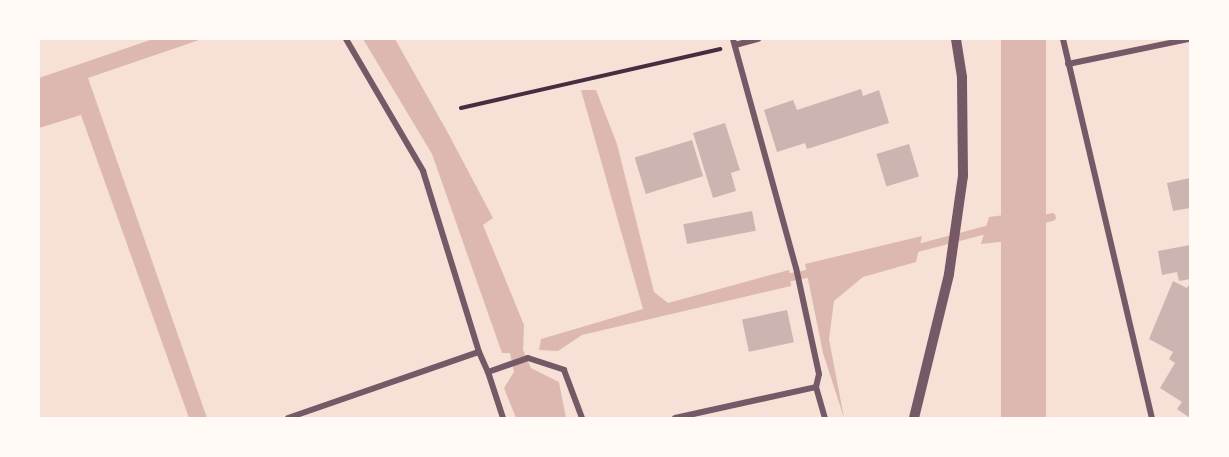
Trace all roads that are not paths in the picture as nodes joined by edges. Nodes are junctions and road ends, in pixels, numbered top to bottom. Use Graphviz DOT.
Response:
graph roads {
  1 [pos="346,39"];
  2 [pos="758,39"];
  3 [pos="956,39"];
  4 [pos="1062,39"];
  5 [pos="1189,39"];
  6 [pos="734,42"];
  7 [pos="1068,64"];
  8 [pos="479,352"];
  9 [pos="488,372"];
  10 [pos="816,387"];
  11 [pos="288,418"];
  12 [pos="503,418"];
  13 [pos="582,418"];
  14 [pos="675,418"];
  15 [pos="825,418"];
  16 [pos="914,418"];
  17 [pos="1152,418"];
  1 -- 8 [label="street"];
  2 -- 6 [label="street"];
  3 -- 16 [label="street"];
  4 -- 7 [label="street"];
  5 -- 7 [label="street"];
  6 -- 10 [label="street"];
  7 -- 17 [label="street"];
  8 -- 9 [label="street"];
  8 -- 11 [label="street"];
  9 -- 12 [label="street"];
  9 -- 13 [label="street"];
  10 -- 14 [label="street"];
  10 -- 15 [label="street"];
}
